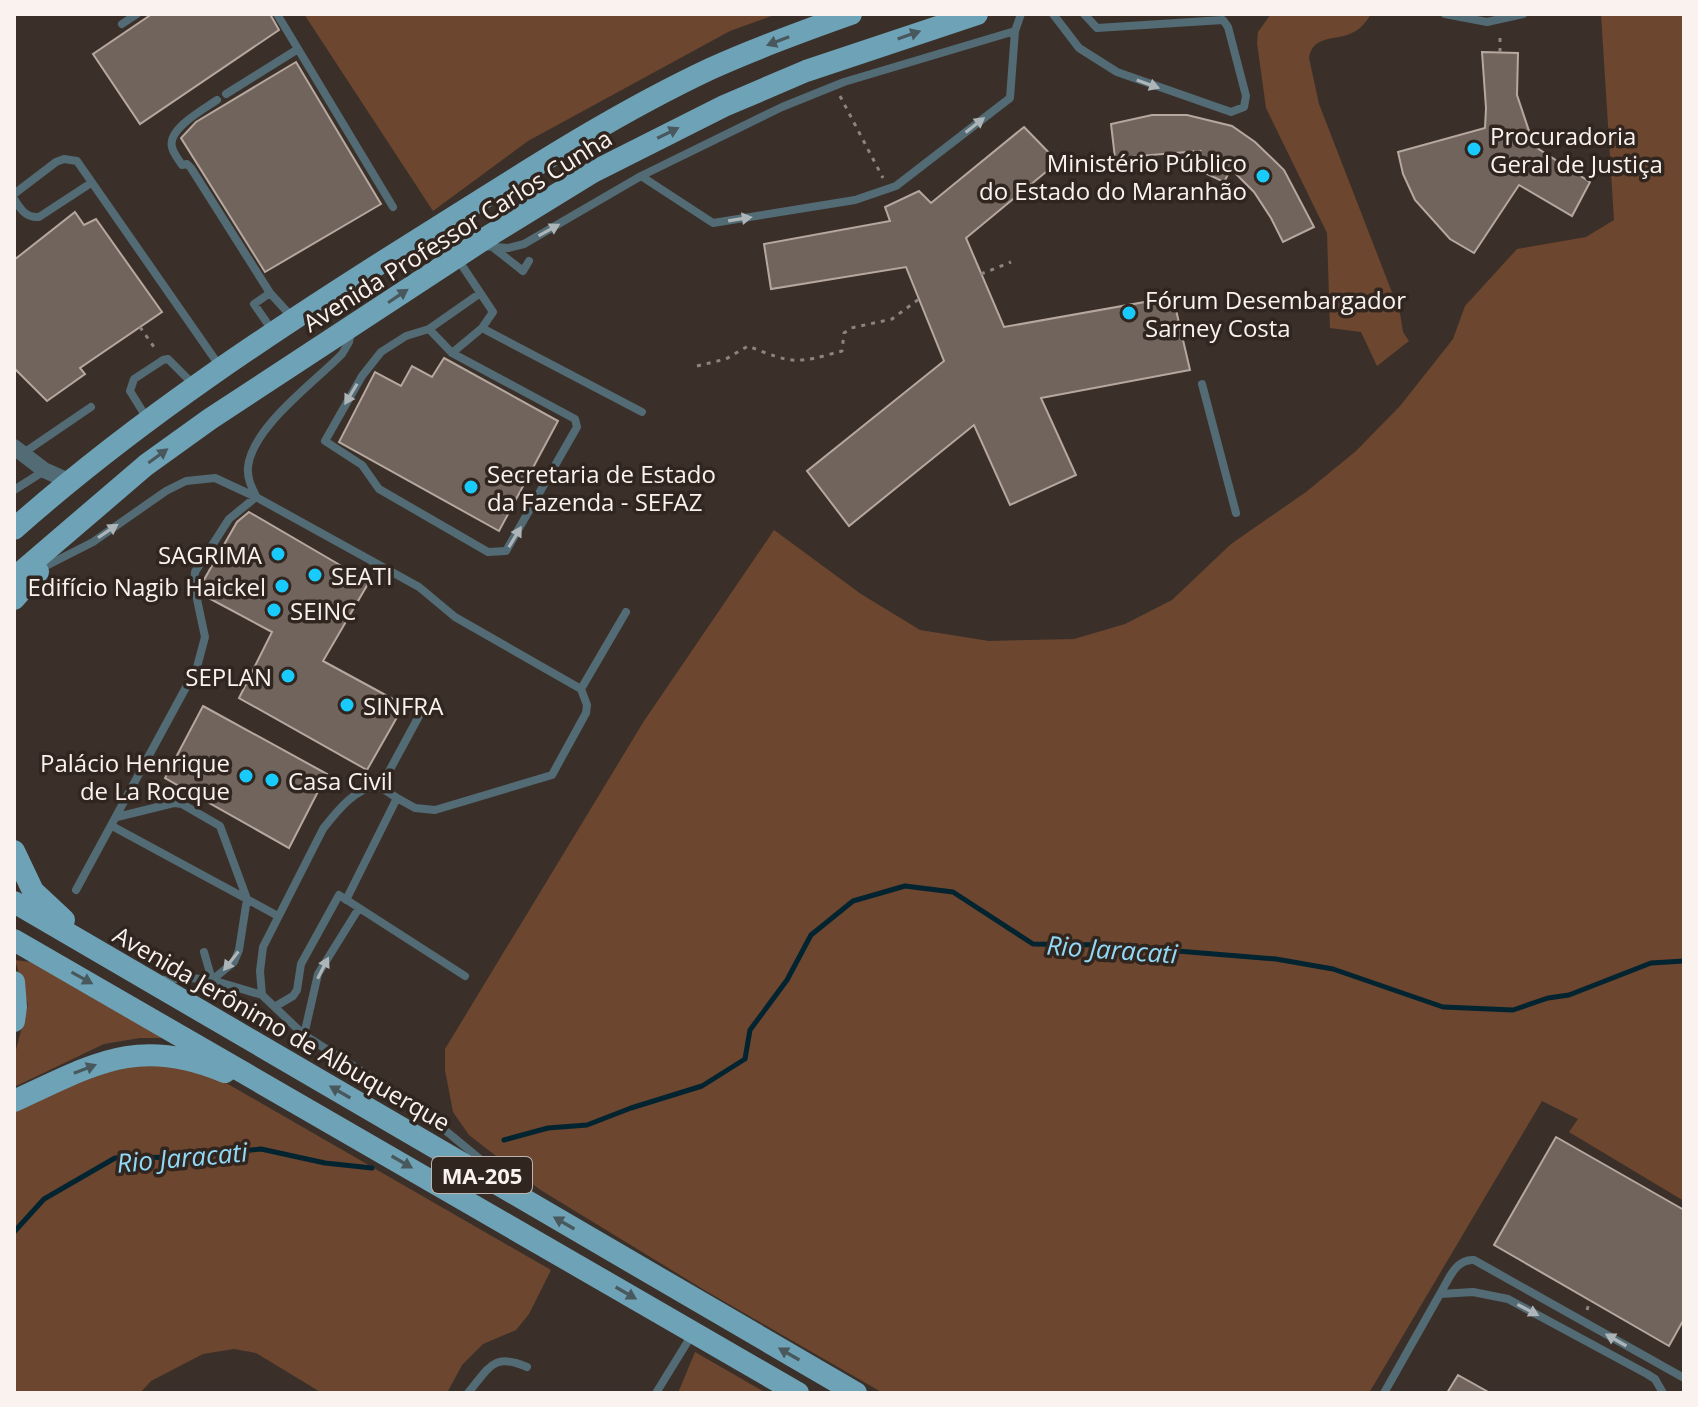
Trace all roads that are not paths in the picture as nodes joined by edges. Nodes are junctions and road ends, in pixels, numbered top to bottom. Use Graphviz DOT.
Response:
graph roads {
  1 [pos="137,14"];
  2 [pos="277,14"];
  3 [pos="851,14"];
  4 [pos="977,14"];
  5 [pos="1021,14"];
  6 [pos="1053,14"];
  7 [pos="1084,14"];
  8 [pos="1445,14"];
  9 [pos="1523,14"];
  10 [pos="122,24"];
  11 [pos="1015,31"];
  12 [pos="298,49"];
  13 [pos="707,71"];
  14 [pos="576,141"];
  15 [pos="627,153"];
  16 [pos="641,176"];
  17 [pos="91,183"];
  18 [pos="14,196"];
  19 [pos="393,207"];
  20 [pos="487,242"];
  21 [pos="457,257"];
  22 [pos="529,261"];
  23 [pos="270,293"];
  24 [pos="479,294"];
  25 [pos="292,318"];
  26 [pos="351,327"];
  27 [pos="482,328"];
  28 [pos="429,329"];
  29 [pos="273,331"];
  30 [pos="452,353"];
  31 [pos="221,368"];
  32 [pos="1202,384"];
  33 [pos="195,386"];
  34 [pos="91,407"];
  35 [pos="642,412"];
  36 [pos="149,421"];
  37 [pos="18,450"];
  38 [pos="44,470"];
  39 [pos="71,482"];
  40 [pos="14,490"];
  41 [pos="256,497"];
  42 [pos="98,506"];
  43 [pos="1236,513"];
  44 [pos="15,528"];
  45 [pos="40,569"];
  46 [pos="14,578"];
  47 [pos="14,599"];
  48 [pos="626,612"];
  49 [pos="581,689"];
  50 [pos="419,716"];
  51 [pos="380,788"];
  52 [pos="397,798"];
  53 [pos="115,821"];
  54 [pos="14,851"];
  55 [pos="76,890"];
  56 [pos="342,897"];
  57 [pos="247,899"];
  58 [pos="14,902"];
  59 [pos="359,908"];
  60 [pos="278,916"];
  61 [pos="14,940"];
  62 [pos="204,952"];
  63 [pos="107,956"];
  64 [pos="465,976"];
  65 [pos="212,980"];
  66 [pos="151,981"];
  67 [pos="14,982"];
  68 [pos="262,995"];
  69 [pos="276,1006"];
  70 [pos="14,1021"];
  71 [pos="304,1035"];
  72 [pos="14,1101"];
  73 [pos="310,1109"];
  74 [pos="533,1205"];
  75 [pos="1440,1294"];
  76 [pos="694,1333"];
  77 [pos="527,1367"];
  78 [pos="1684,1378"];
  79 [pos="468,1393"];
  80 [pos="656,1393"];
  81 [pos="798,1393"];
  82 [pos="856,1393"];
  83 [pos="1384,1393"];
  84 [pos="1663,1393"];
  1 -- 10 [label="lane"];
  2 -- 12 [label="lane"];
  3 -- 13 [label="main road, Avenida Professor Carlos Cunha, one-way"];
  15 -- 4 [label="main road, Avenida Professor Carlos Cunha, one-way"];
  5 -- 11 [label="lane"];
  6 -- 7 [label="lane, one-way"];
  8 -- 9 [label="lane"];
  11 -- 16 [label="lane"];
  16 -- 11 [label="lane, one-way"];
  12 -- 19 [label="lane"];
  12 -- 23 [label="lane"];
  13 -- 14 [label="main road, Avenida Professor Carlos Cunha"];
  13 -- 15 [label="main road"];
  14 -- 20 [label="main road"];
  14 -- 25 [label="main road, Avenida Professor Carlos Cunha"];
  15 -- 20 [label="main road, Avenida Professor Carlos Cunha"];
  20 -- 16 [label="lane, one-way"];
  17 -- 18 [label="lane"];
  17 -- 18 [label="lane"];
  17 -- 31 [label="lane"];
  20 -- 21 [label="main road, Avenida Professor Carlos Cunha"];
  20 -- 22 [label="lane"];
  21 -- 24 [label="lane"];
  26 -- 21 [label="main road, Avenida Professor Carlos Cunha, one-way"];
  23 -- 25 [label="lane"];
  23 -- 29 [label="lane"];
  24 -- 27 [label="lane"];
  24 -- 28 [label="lane"];
  25 -- 29 [label="main road, Avenida Professor Carlos Cunha"];
  26 -- 41 [label="lane"];
  42 -- 26 [label="main road, Avenida Professor Carlos Cunha, one-way"];
  27 -- 30 [label="lane"];
  27 -- 35 [label="lane"];
  28 -- 30 [label="lane"];
  28 -- 30 [label="lane, one-way"];
  29 -- 31 [label="main road, Avenida Professor Carlos Cunha"];
  31 -- 33 [label="main road, Avenida Professor Carlos Cunha"];
  32 -- 43 [label="lane"];
  33 -- 36 [label="main road, Avenida Professor Carlos Cunha"];
  33 -- 36 [label="lane"];
  34 -- 37 [label="lane"];
  36 -- 39 [label="main road, Avenida Professor Carlos Cunha"];
  37 -- 38 [label="street"];
  38 -- 39 [label="street"];
  38 -- 40 [label="lane"];
  39 -- 44 [label="main road, Avenida Professor Carlos Cunha"];
  45 -- 41 [label="lane, one-way"];
  41 -- 49 [label="lane"];
  41 -- 53 [label="lane"];
  42 -- 45 [label="main road"];
  42 -- 46 [label="main road, Avenida Professor Carlos Cunha"];
  45 -- 47 [label="main road"];
  48 -- 49 [label="lane"];
  49 -- 52 [label="lane"];
  50 -- 51 [label="lane"];
  51 -- 52 [label="lane"];
  51 -- 60 [label="lane"];
  52 -- 56 [label="lane"];
  53 -- 55 [label="lane"];
  53 -- 57 [label="lane"];
  53 -- 57 [label="lane"];
  54 -- 63 [label="main road"];
  56 -- 59 [label="lane"];
  56 -- 69 [label="lane"];
  57 -- 60 [label="lane"];
  57 -- 65 [label="lane, one-way"];
  58 -- 63 [label="main road, Avenida Jerônimo de Albuquerque / MA-205"];
  59 -- 64 [label="lane"];
  71 -- 59 [label="lane, one-way"];
  60 -- 68 [label="lane"];
  61 -- 73 [label="main road, MA-205, one-way"];
  62 -- 65 [label="lane"];
  63 -- 66 [label="main road, Avenida Jerônimo de Albuquerque / MA-205"];
  65 -- 66 [label="lane"];
  65 -- 68 [label="lane"];
  74 -- 66 [label="main road, Avenida Jerônimo de Albuquerque / MA-205, one-way"];
  67 -- 70 [label="main road"];
  68 -- 69 [label="lane"];
  69 -- 71 [label="lane"];
  71 -- 74 [label="lane"];
  72 -- 73 [label="main road, one-way"];
  73 -- 76 [label="main road, MA-205, one-way"];
  82 -- 74 [label="main road, Avenida Jerônimo de Albuquerque / MA-205, one-way"];
  78 -- 75 [label="lane, one-way"];
  75 -- 83 [label="lane"];
  75 -- 84 [label="lane, one-way"];
  76 -- 80 [label="lane"];
  76 -- 81 [label="main road, MA-205"];
  77 -- 79 [label="lane"];
}
